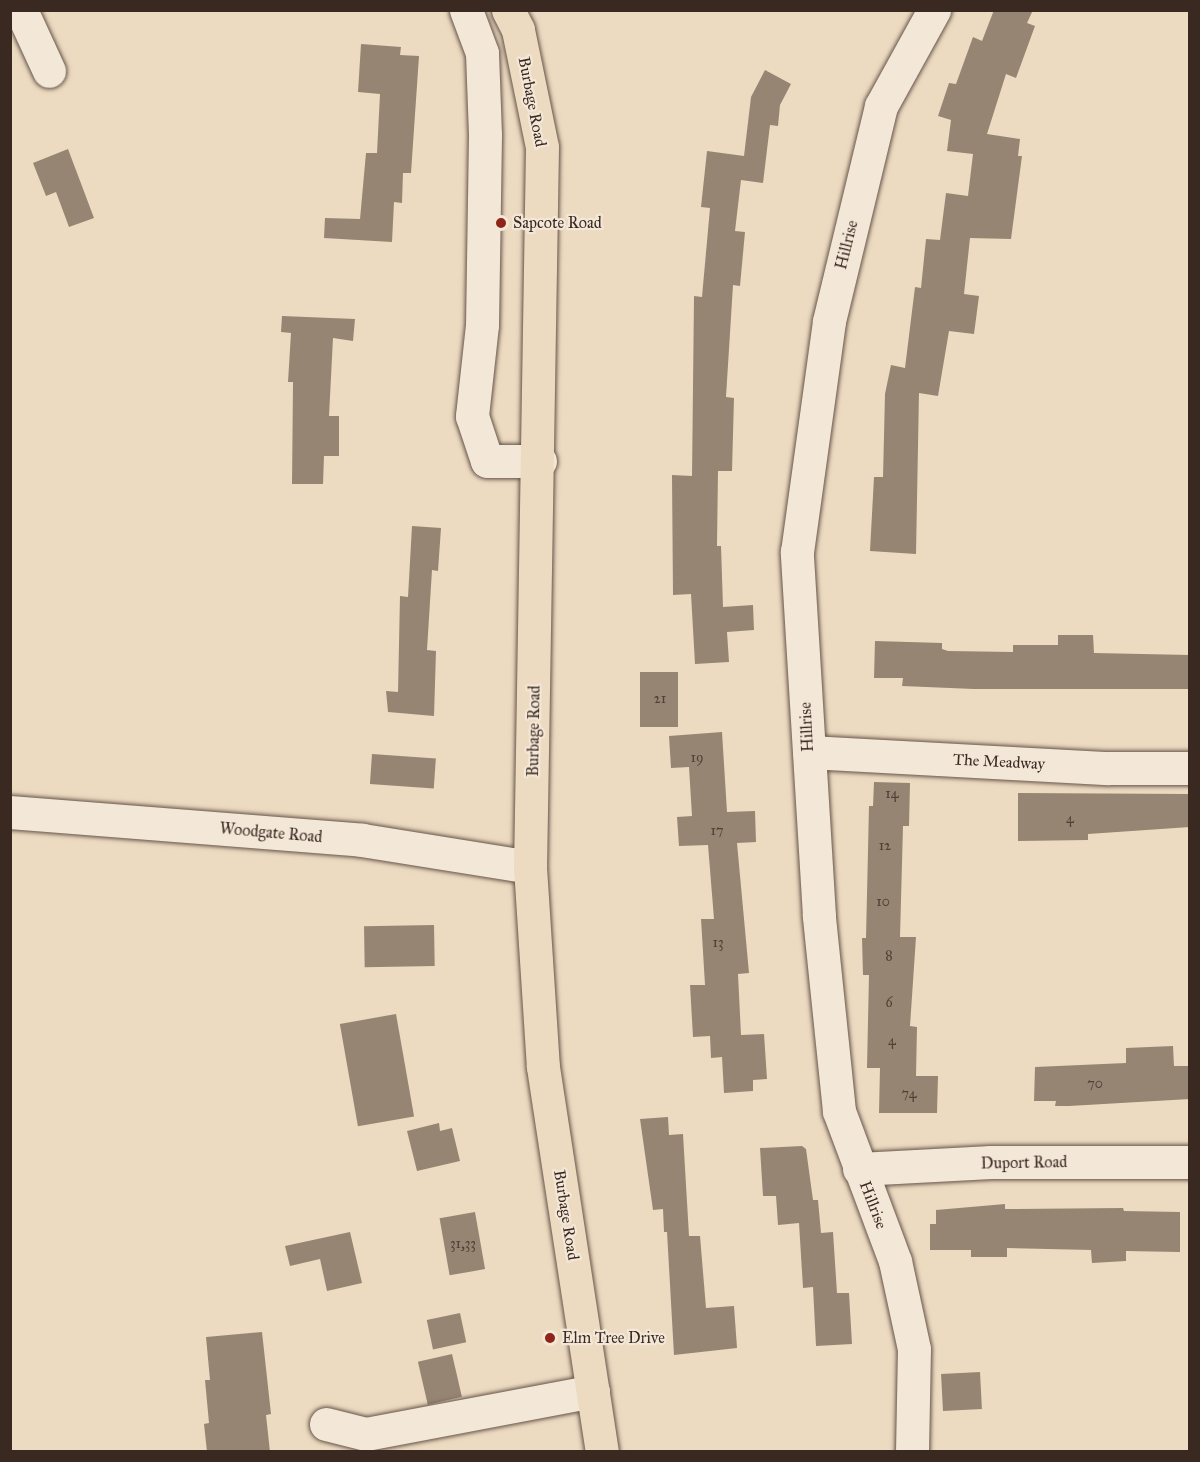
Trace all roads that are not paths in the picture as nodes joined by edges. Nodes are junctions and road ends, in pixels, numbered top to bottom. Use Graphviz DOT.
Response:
graph roads {
  1 [pos="21,10"];
  2 [pos="466,10"];
  3 [pos="508,10"];
  4 [pos="934,10"];
  5 [pos="50,71"];
  6 [pos="540,461"];
  7 [pos="809,752"];
  8 [pos="1190,768"];
  9 [pos="10,812"];
  10 [pos="530,867"];
  11 [pos="1190,1162"];
  12 [pos="859,1169"];
  13 [pos="593,1391"];
  14 [pos="326,1424"];
  15 [pos="602,1452"];
  16 [pos="912,1452"];
  1 -- 5 [label="street"];
  2 -- 6 [label="street"];
  3 -- 6 [label="main road, Burbage Road"];
  4 -- 7 [label="street, Hillrise"];
  6 -- 10 [label="main road, Burbage Road"];
  7 -- 8 [label="street, The Meadway"];
  7 -- 12 [label="street, Hillrise"];
  9 -- 10 [label="street, Woodgate Road"];
  10 -- 13 [label="main road, Burbage Road"];
  11 -- 12 [label="street, Duport Road"];
  12 -- 16 [label="street, Hillrise"];
  13 -- 14 [label="street"];
  13 -- 15 [label="main road, Burbage Road"];
}
